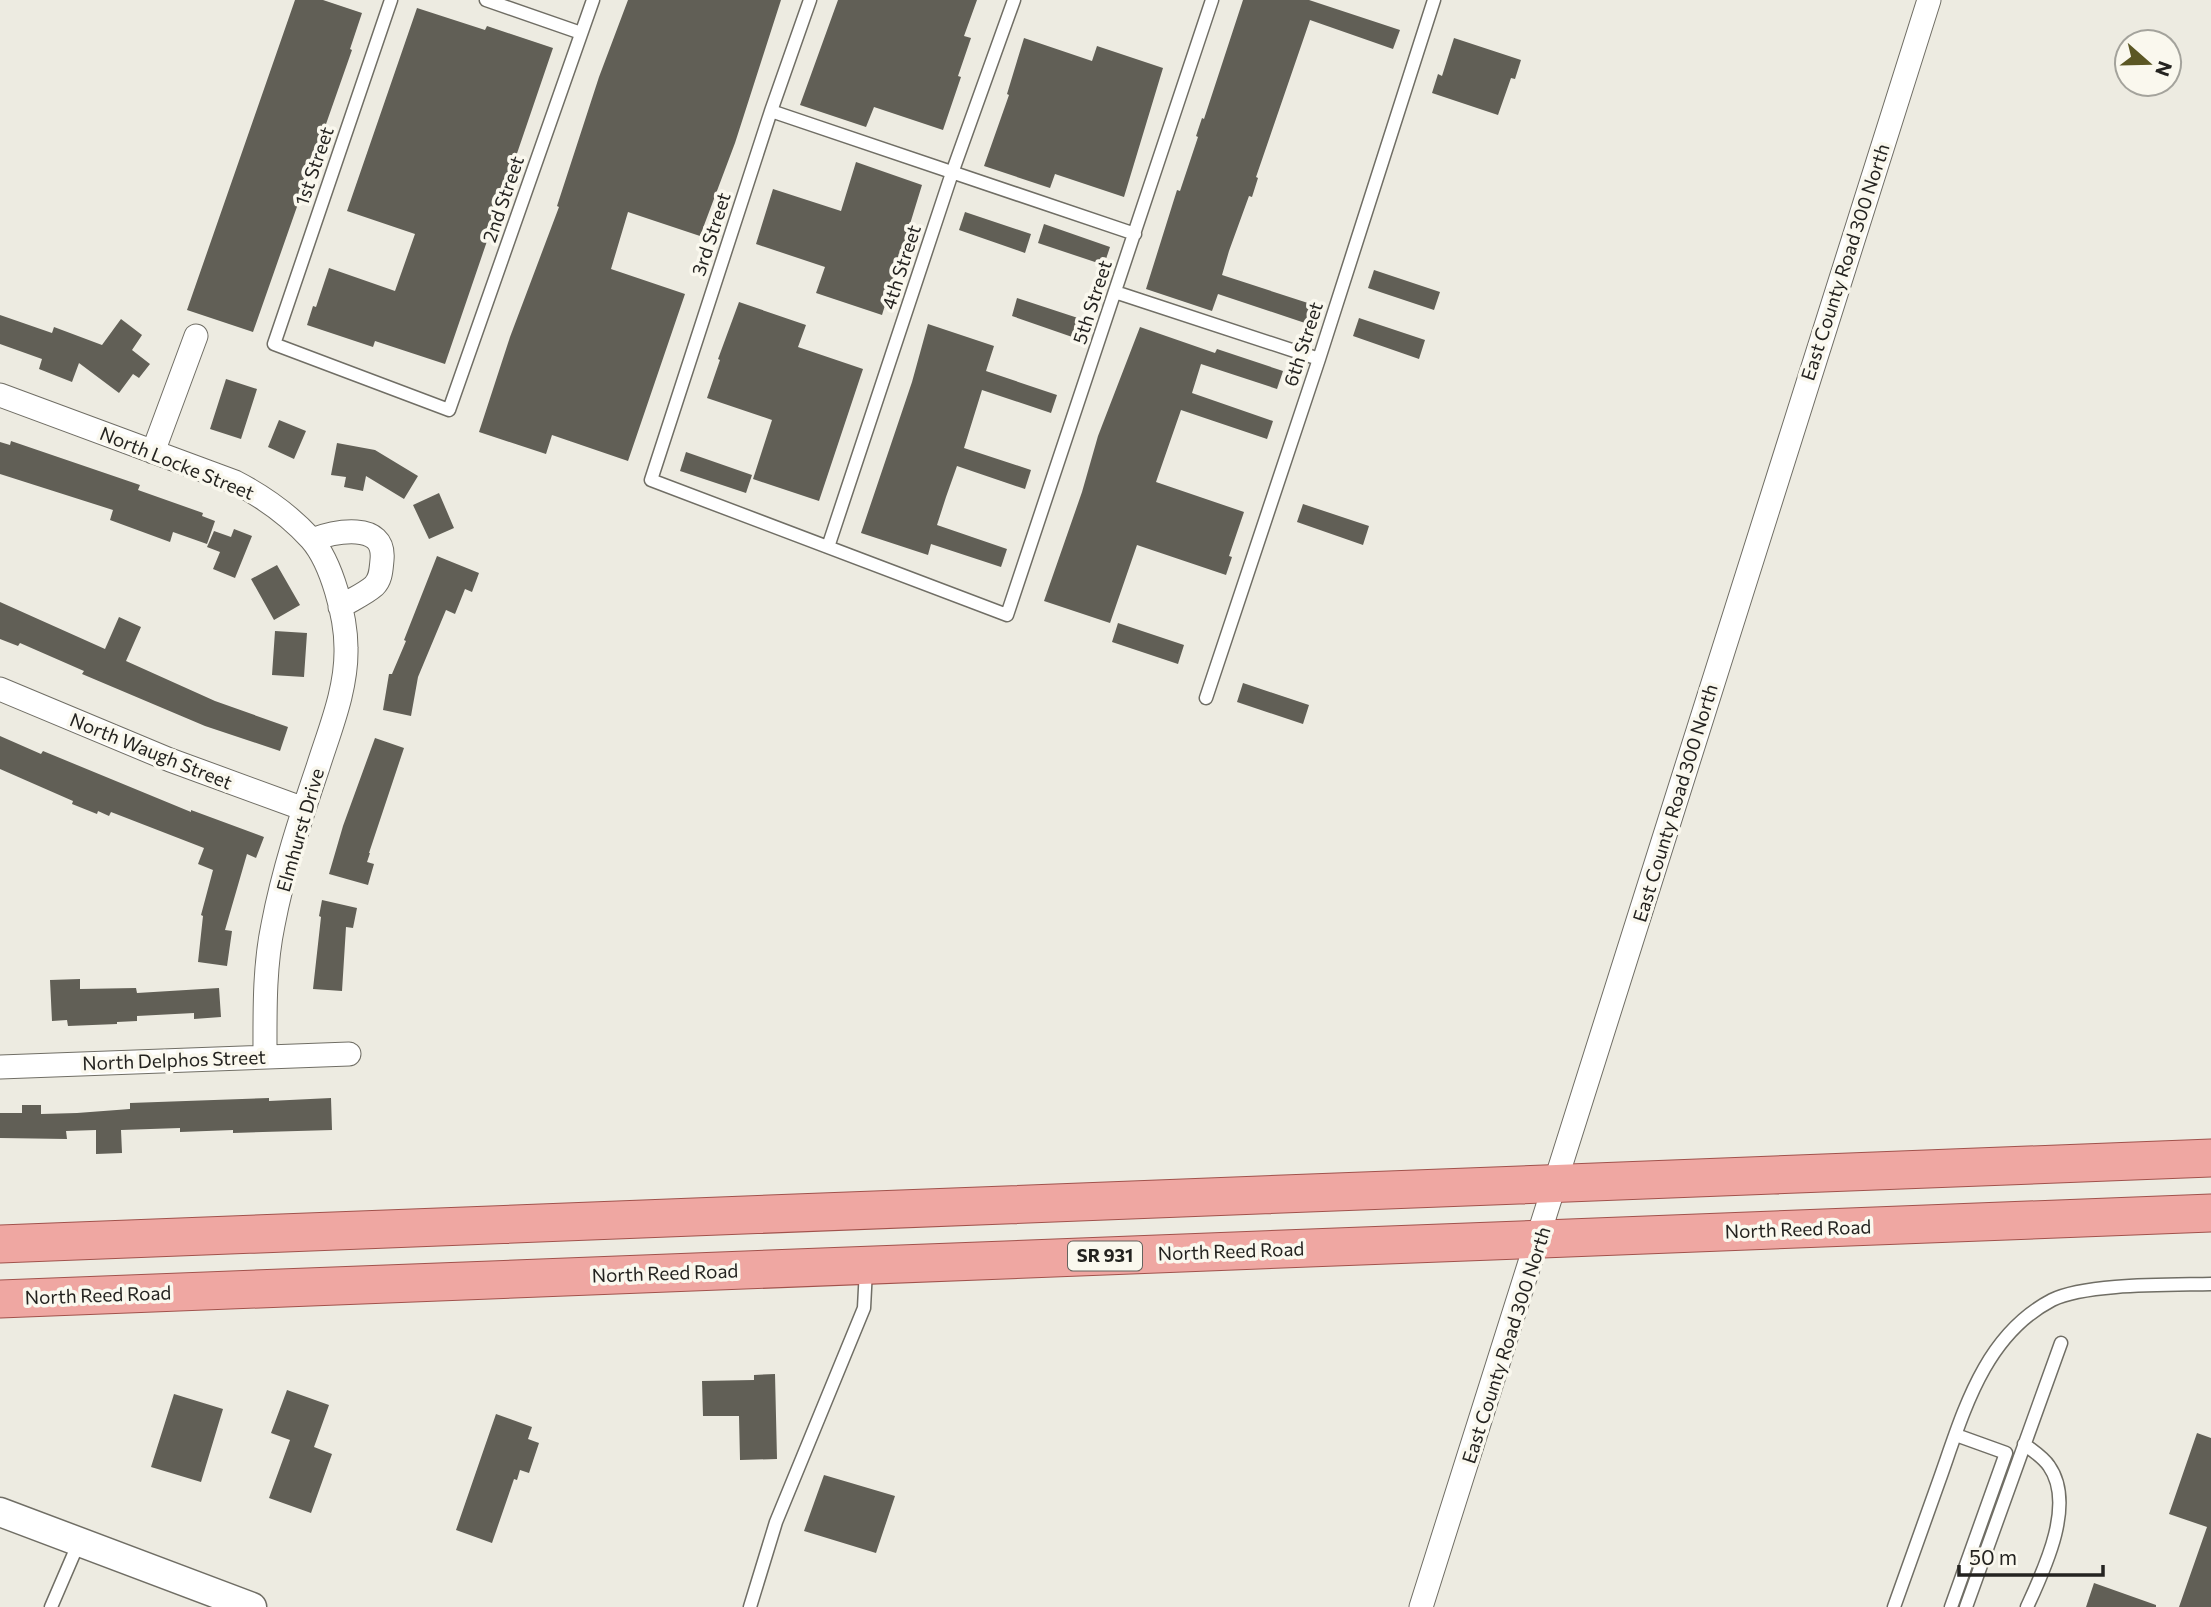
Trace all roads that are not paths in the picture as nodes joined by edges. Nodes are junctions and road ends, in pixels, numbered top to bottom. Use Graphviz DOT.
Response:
graph roads {
  1 [pos="391,0"];
  2 [pos="486,0"];
  3 [pos="593,0"];
  4 [pos="810,0"];
  5 [pos="1014,0"];
  6 [pos="1212,0"];
  7 [pos="1434,0"];
  8 [pos="1930,0"];
  9 [pos="581,33"];
  10 [pos="771,111"];
  11 [pos="952,173"];
  12 [pos="1135,234"];
  13 [pos="1115,292"];
  14 [pos="196,335"];
  15 [pos="1319,359"];
  16 [pos="0,395"];
  17 [pos="449,411"];
  18 [pos="153,452"];
  19 [pos="312,540"];
  20 [pos="828,547"];
  21 [pos="340,607"];
  22 [pos="0,689"];
  23 [pos="1206,698"];
  24 [pos="304,809"];
  25 [pos="349,1054"];
  26 [pos="265,1057"];
  27 [pos="0,1067"];
  28 [pos="2211,1158"];
  29 [pos="1557,1185"];
  30 [pos="2211,1213"];
  31 [pos="1540,1238"];
  32 [pos="0,1244"];
  33 [pos="867,1265"];
  34 [pos="2211,1284"];
  35 [pos="0,1299"];
  36 [pos="2061,1343"];
  37 [pos="1956,1435"];
  38 [pos="2024,1444"];
  39 [pos="0,1513"];
  40 [pos="79,1542"];
  41 [pos="51,1607"];
  42 [pos="252,1607"];
  43 [pos="750,1607"];
  44 [pos="1421,1607"];
  45 [pos="1894,1607"];
  46 [pos="1951,1607"];
  47 [pos="1966,1607"];
  48 [pos="2027,1607"];
  1 -- 17 [label="lane, 1st Street"];
  2 -- 9 [label="lane"];
  3 -- 9 [label="lane, 2nd Street"];
  4 -- 10 [label="lane, 3rd Street"];
  5 -- 11 [label="lane, 4th Street"];
  6 -- 12 [label="lane, 5th Street"];
  7 -- 15 [label="lane, 6th Street"];
  8 -- 29 [label="street, East County Road 300 North"];
  9 -- 17 [label="lane, 2nd Street"];
  10 -- 11 [label="lane"];
  10 -- 20 [label="lane, 3rd Street"];
  11 -- 12 [label="lane"];
  11 -- 20 [label="lane, 4th Street"];
  12 -- 13 [label="lane, 5th Street"];
  13 -- 15 [label="lane"];
  13 -- 20 [label="lane, 5th Street"];
  14 -- 18 [label="street"];
  15 -- 23 [label="lane, 6th Street"];
  16 -- 18 [label="street, North Locke Street"];
  18 -- 19 [label="street, North Locke Street"];
  19 -- 21 [label="street, North Locke Street"];
  19 -- 21 [label="street"];
  21 -- 24 [label="street, Elmhurst Drive"];
  22 -- 24 [label="street, North Waugh Street"];
  24 -- 26 [label="street, Elmhurst Drive"];
  25 -- 26 [label="street, North Delphos Street"];
  26 -- 27 [label="street, North Delphos Street"];
  28 -- 29 [label="main road"];
  29 -- 31 [label="street, East County Road 300 North"];
  29 -- 32 [label="main road"];
  30 -- 31 [label="main road, North Reed Road / SR 931"];
  31 -- 33 [label="main road, North Reed Road / SR 931"];
  31 -- 44 [label="street, East County Road 300 North"];
  33 -- 35 [label="main road, North Reed Road / SR 931"];
  33 -- 43 [label="lane"];
  34 -- 37 [label="lane"];
  36 -- 38 [label="lane"];
  37 -- 45 [label="lane"];
  37 -- 46 [label="lane"];
  38 -- 47 [label="lane"];
  38 -- 48 [label="lane"];
  39 -- 40 [label="street"];
  40 -- 41 [label="lane"];
  40 -- 42 [label="street"];
}
